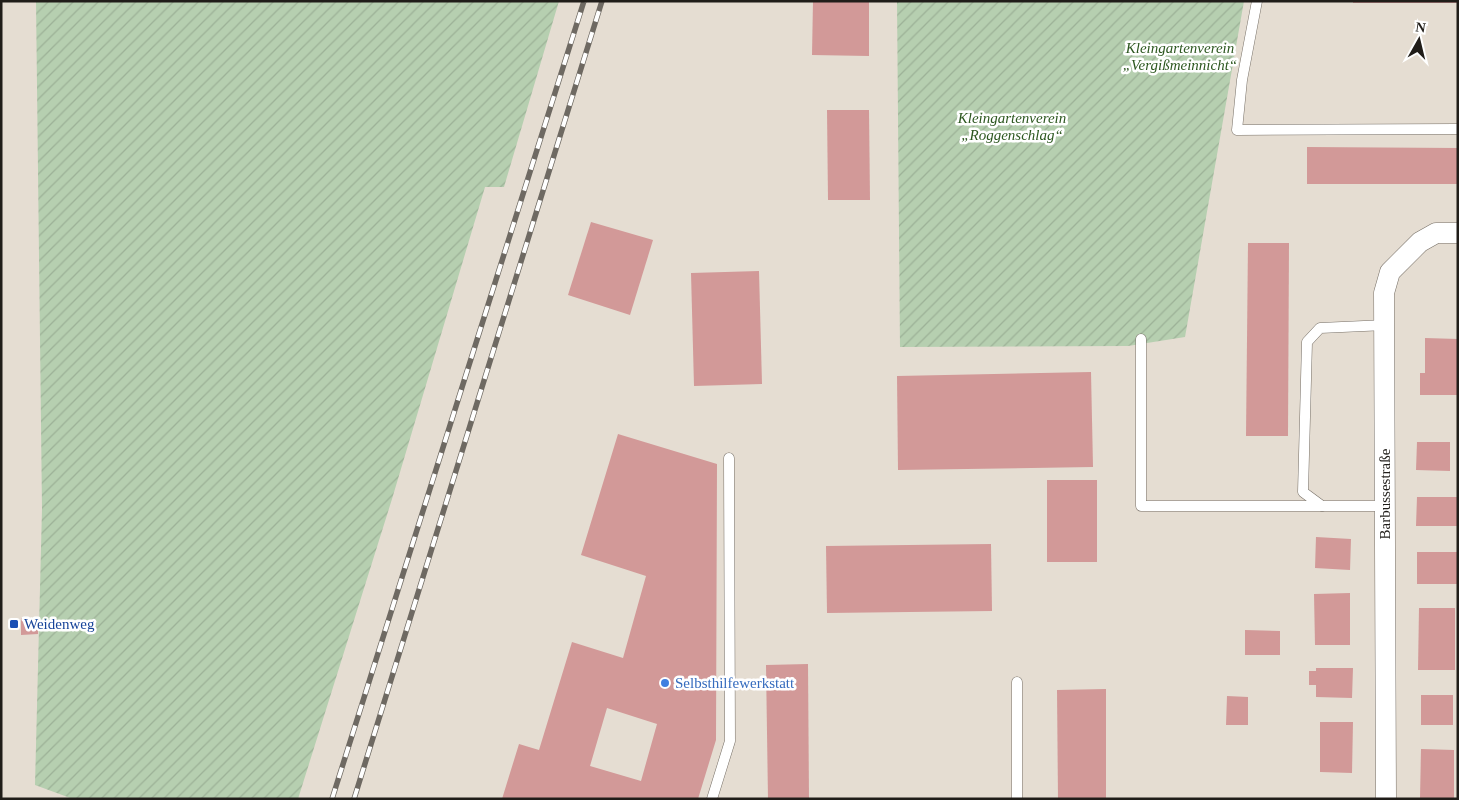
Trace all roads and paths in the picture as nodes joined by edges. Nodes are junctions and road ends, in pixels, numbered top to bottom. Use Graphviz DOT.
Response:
graph roads {
  1 [pos="1257,1"];
  2 [pos="1458,129"];
  3 [pos="1458,233"];
  4 [pos="1386,325"];
  5 [pos="1141,340"];
  6 [pos="729,458"];
  7 [pos="1322,506"];
  8 [pos="1385,506"];
  9 [pos="1017,682"];
  10 [pos="712,799"];
  11 [pos="1017,799"];
  12 [pos="1386,799"];
  1 -- 2 [label="lane"];
  3 -- 4 [label="street, Barbussestraße"];
  4 -- 7 [label="lane"];
  4 -- 8 [label="street, Barbussestraße"];
  5 -- 7 [label="lane"];
  6 -- 10 [label="lane"];
  7 -- 8 [label="lane"];
  8 -- 12 [label="street, Barbussestraße"];
  9 -- 11 [label="lane"];
}
